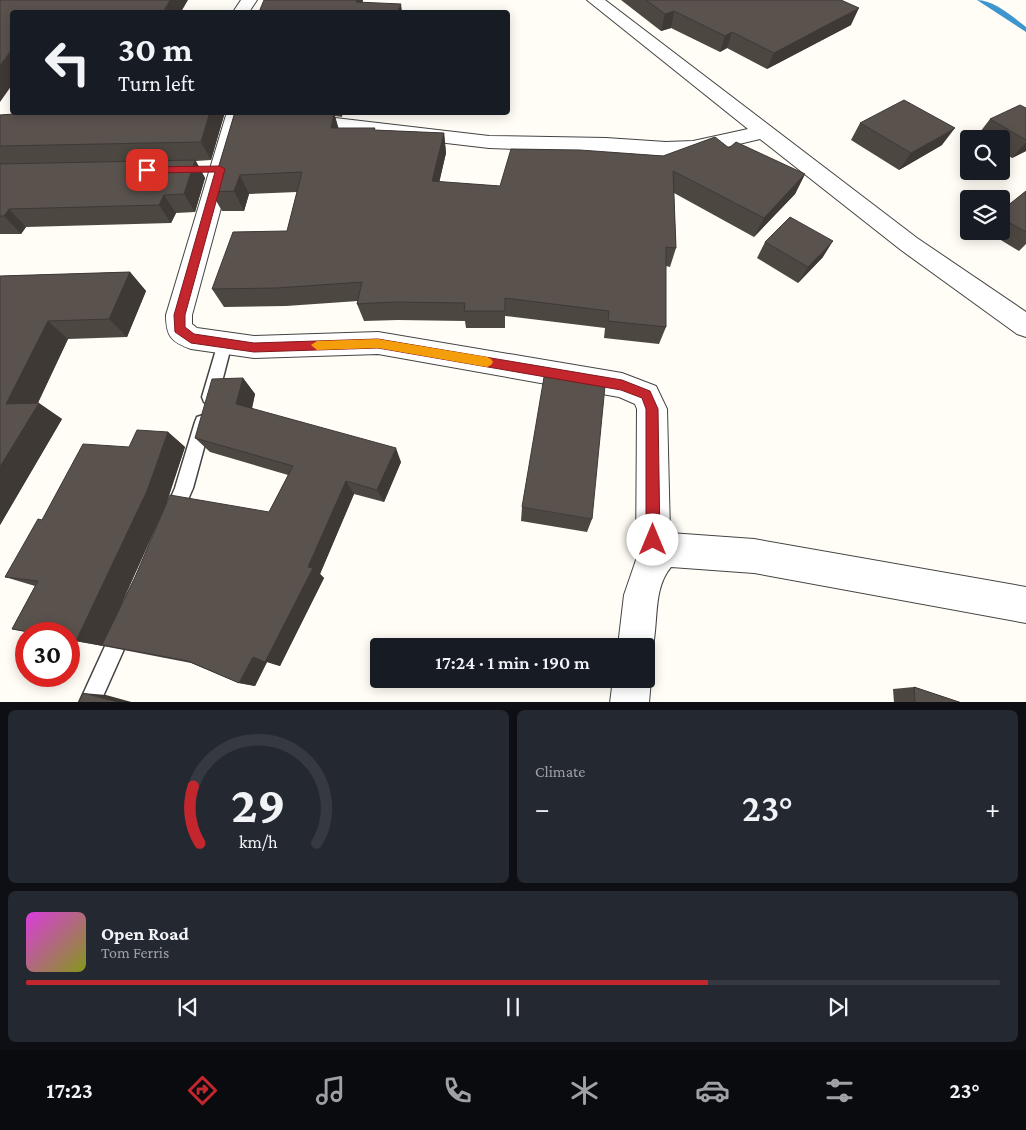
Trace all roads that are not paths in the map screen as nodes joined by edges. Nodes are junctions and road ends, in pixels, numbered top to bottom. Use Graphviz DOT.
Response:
graph roads {
  1 [pos="595,0"];
  2 [pos="243,115"];
  3 [pos="286,119"];
  4 [pos="762,132"];
  5 [pos="1026,326"];
  6 [pos="225,343"];
  7 [pos="166,533"];
  8 [pos="654,559"];
  9 [pos="1026,605"];
  10 [pos="130,614"];
  11 [pos="637,638"];
  12 [pos="631,688"];
  13 [pos="89,702"];
  14 [pos="629,702"];
  1 -- 4 [label="street"];
  2 -- 6 [label="street"];
  3 -- 4 [label="street"];
  4 -- 5 [label="street"];
  6 -- 7 [label="lane"];
  6 -- 8 [label="street"];
  8 -- 9 [label="street"];
  8 -- 11 [label="street"];
  10 -- 13 [label="lane"];
  12 -- 14 [label="street"];
}
